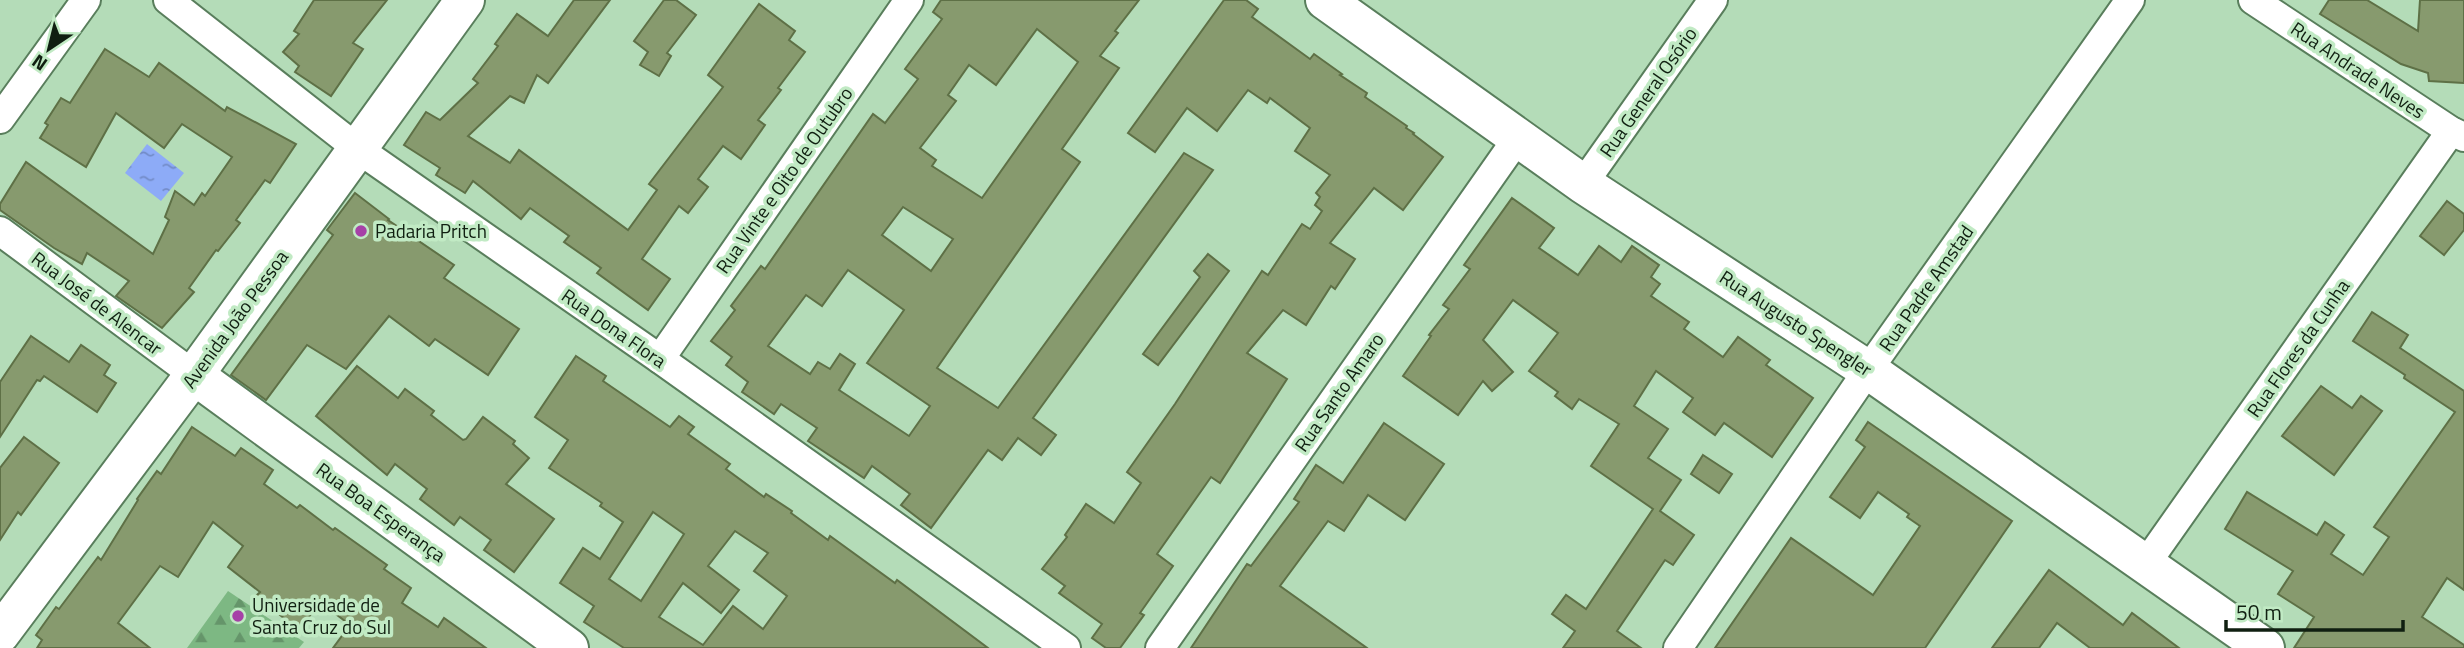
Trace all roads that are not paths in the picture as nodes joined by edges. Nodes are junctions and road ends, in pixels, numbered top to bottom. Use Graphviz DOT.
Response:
graph roads {
  1 [pos="86,0"];
  2 [pos="168,0"];
  3 [pos="465,0"];
  4 [pos="909,0"];
  5 [pos="1325,0"];
  6 [pos="1713,0"];
  7 [pos="2130,0"];
  8 [pos="2253,0"];
  9 [pos="0,120"];
  10 [pos="2457,134"];
  11 [pos="1519,136"];
  12 [pos="358,149"];
  13 [pos="1583,184"];
  14 [pos="0,231"];
  15 [pos="660,359"];
  16 [pos="1868,370"];
  17 [pos="194,375"];
  18 [pos="2145,565"];
  19 [pos="0,635"];
  20 [pos="2245,643"];
  21 [pos="569,648"];
  22 [pos="1066,648"];
  23 [pos="1160,648"];
  24 [pos="1678,648"];
  1 -- 9 [label="street"];
  2 -- 12 [label="street, Rua Dona Flora"];
  3 -- 12 [label="street, Avenida João Pessoa"];
  4 -- 15 [label="street, Rua Vinte e Oito de Outubro"];
  5 -- 11 [label="street, Rua Augusto Spengler"];
  6 -- 13 [label="street, Rua General Osório"];
  7 -- 16 [label="street, Rua Padre Amstad"];
  8 -- 10 [label="street, Rua Andrade Neves"];
  10 -- 18 [label="street, Rua Flores da Cunha"];
  11 -- 13 [label="street, Rua Augusto Spengler"];
  11 -- 23 [label="street, Rua Santo Amaro"];
  12 -- 15 [label="street, Rua Dona Flora"];
  12 -- 17 [label="street, Avenida João Pessoa"];
  13 -- 16 [label="street, Rua Augusto Spengler"];
  14 -- 17 [label="street, Rua José de Alencar"];
  15 -- 22 [label="street, Rua Dona Flora"];
  16 -- 18 [label="street, Rua Augusto Spengler"];
  16 -- 24 [label="street, Rua Padre Amstad"];
  17 -- 19 [label="street, Avenida João Pessoa"];
  17 -- 21 [label="street, Rua Boa Esperança"];
  18 -- 20 [label="street, Rua Augusto Spengler"];
}
